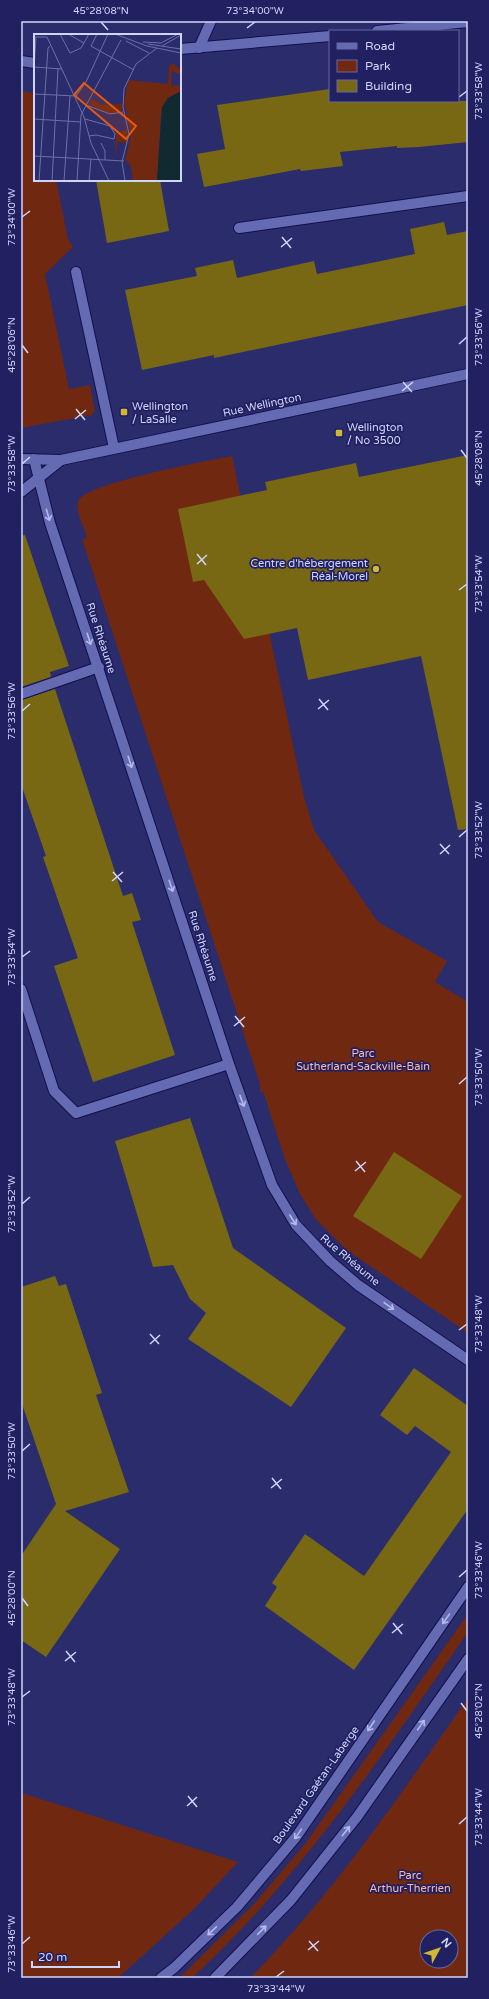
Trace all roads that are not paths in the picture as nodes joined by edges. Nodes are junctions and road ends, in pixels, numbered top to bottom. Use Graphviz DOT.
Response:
graph roads {
  1 [pos="211,21"];
  2 [pos="468,22"];
  3 [pos="387,30"];
  4 [pos="329,36"];
  5 [pos="199,48"];
  6 [pos="181,49"];
  7 [pos="21,61"];
  8 [pos="34,63"];
  9 [pos="468,196"];
  10 [pos="240,228"];
  11 [pos="76,272"];
  12 [pos="468,374"];
  13 [pos="114,448"];
  14 [pos="21,459"];
  15 [pos="34,459"];
  16 [pos="61,460"];
  17 [pos="38,478"];
  18 [pos="21,492"];
  19 [pos="98,668"];
  20 [pos="21,694"];
  21 [pos="21,989"];
  22 [pos="229,1064"];
  23 [pos="468,1360"];
  24 [pos="468,1587"];
  25 [pos="468,1659"];
  26 [pos="161,1978"];
  27 [pos="215,1978"];
  1 -- 5 [label="main road"];
  2 -- 3 [label="main road"];
  4 -- 5 [label="main road"];
  5 -- 6 [label="main road"];
  7 -- 8 [label="main road"];
  9 -- 10 [label="main road"];
  11 -- 13 [label="main road"];
  12 -- 13 [label="main road, Rue Wellington"];
  13 -- 16 [label="main road, Rue Wellington"];
  14 -- 15 [label="main road, Rue Wellington"];
  15 -- 16 [label="main road, Rue Wellington"];
  15 -- 17 [label="main road, Rue Rhéaume"];
  16 -- 17 [label="main road, Rue Wellington"];
  17 -- 18 [label="main road, Rue Wellington"];
  17 -- 19 [label="main road, Rue Rhéaume, one-way"];
  19 -- 20 [label="main road"];
  19 -- 22 [label="main road, Rue Rhéaume, one-way"];
  21 -- 22 [label="main road"];
  22 -- 23 [label="main road, Rue Rhéaume, one-way"];
  24 -- 26 [label="main road, Boulevard Gaétan-Laberge, one-way"];
  27 -- 25 [label="main road, one-way"];
}
